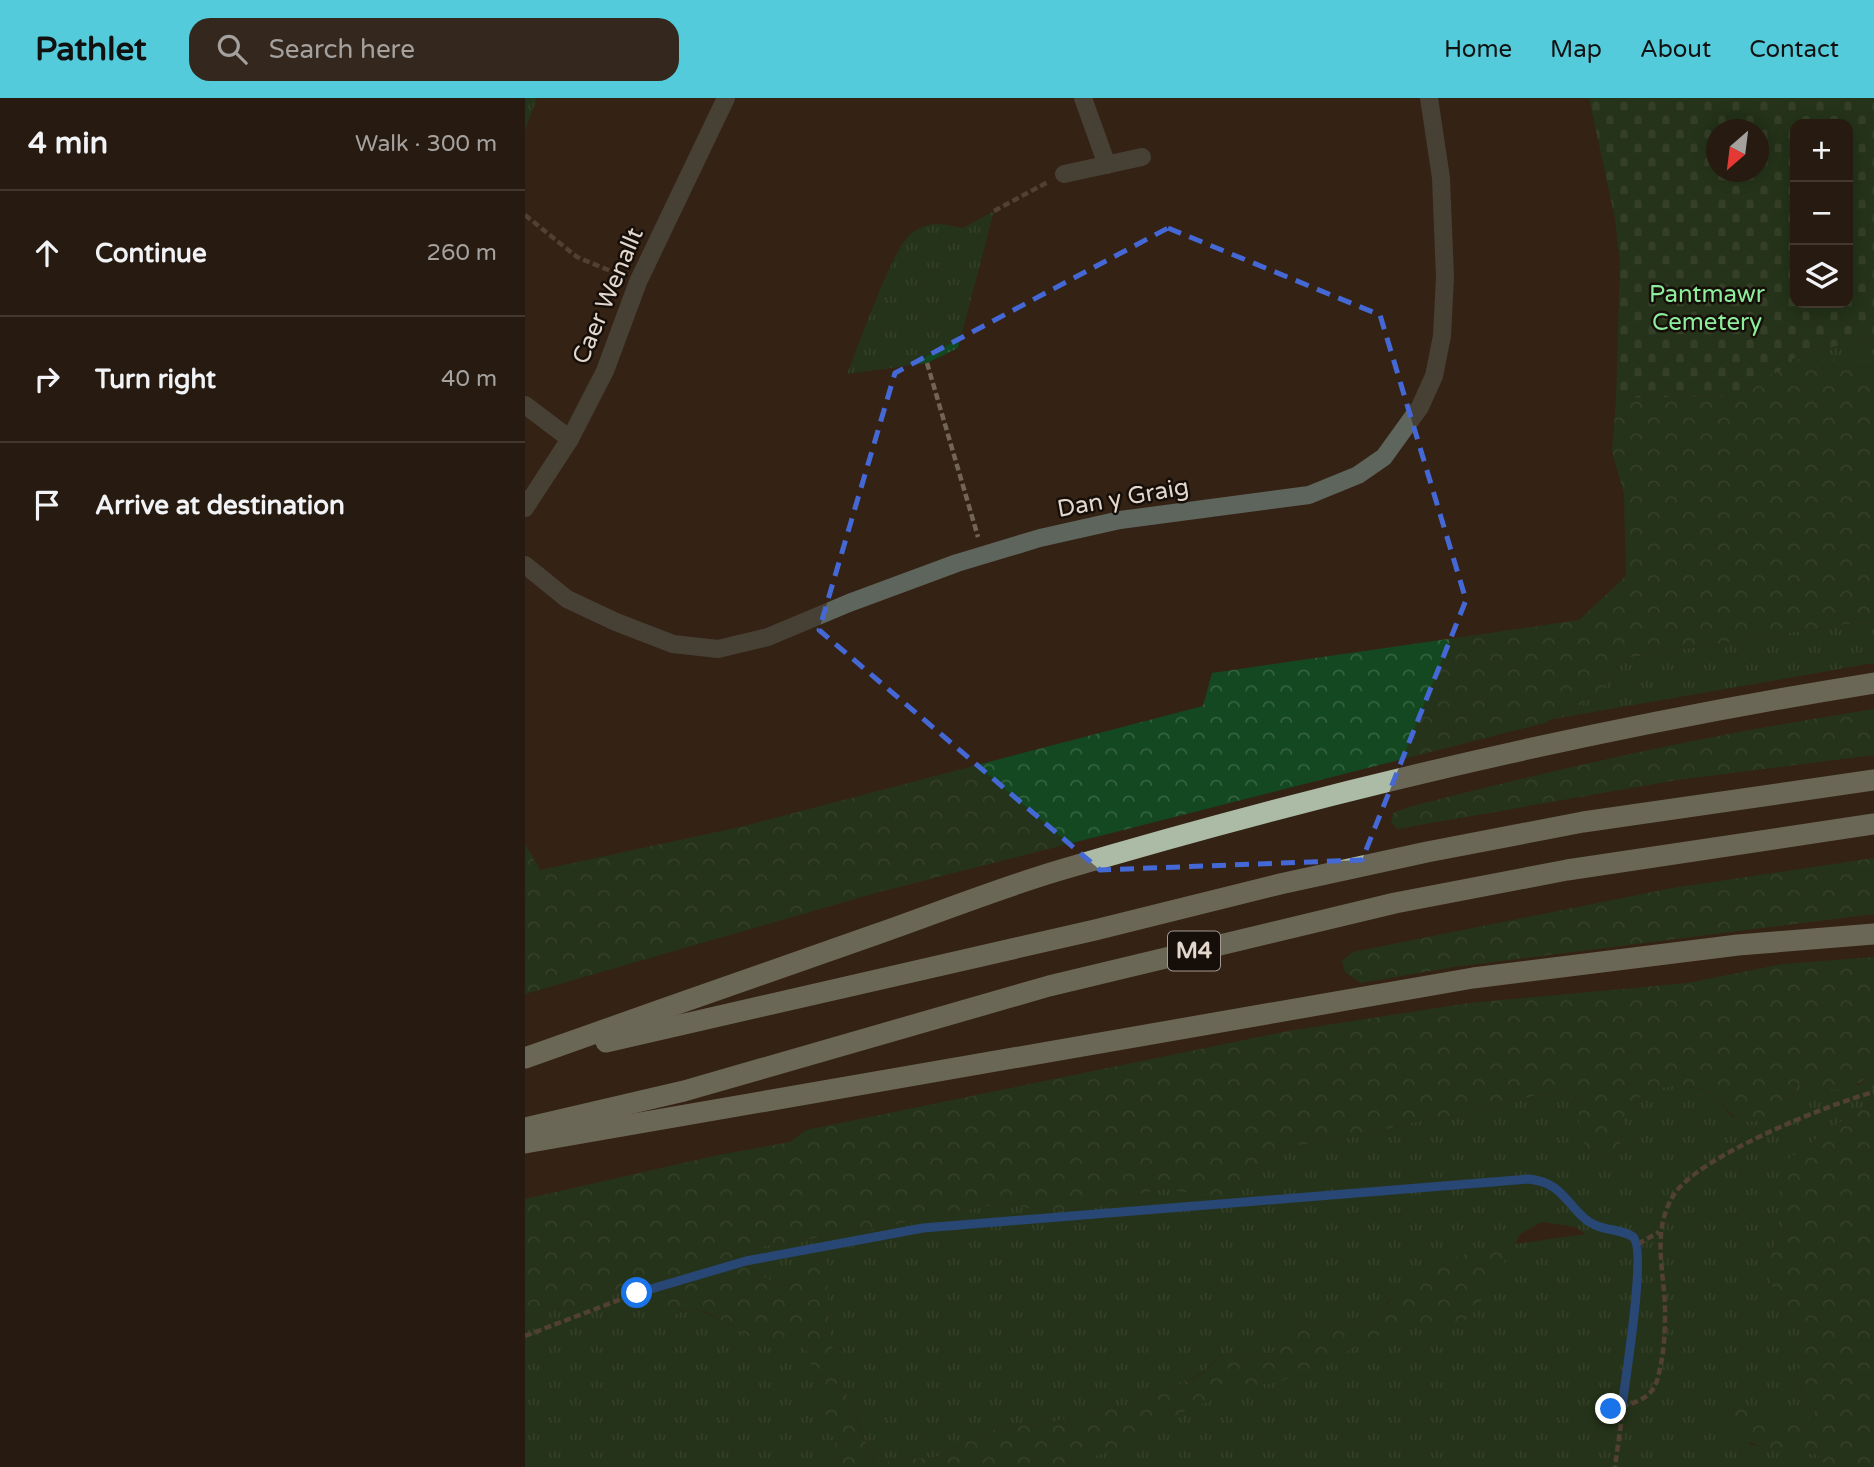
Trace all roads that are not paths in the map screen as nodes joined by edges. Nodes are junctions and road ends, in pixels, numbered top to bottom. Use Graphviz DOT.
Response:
graph roads {
  1 [pos="726,98"];
  2 [pos="1083,98"];
  3 [pos="1429,98"];
  4 [pos="1142,158"];
  5 [pos="1107,165"];
  6 [pos="1064,174"];
  7 [pos="525,405"];
  8 [pos="570,439"];
  9 [pos="525,508"];
  10 [pos="525,565"];
  11 [pos="1874,683"];
  12 [pos="1874,780"];
  13 [pos="1874,824"];
  14 [pos="1874,934"];
  15 [pos="525,1059"];
  16 [pos="525,1128"];
  17 [pos="525,1143"];
  1 -- 8 [label="street, Caer Wenallt"];
  2 -- 5 [label="street"];
  3 -- 10 [label="street, Dan y Graig"];
  4 -- 5 [label="street"];
  5 -- 6 [label="street"];
  7 -- 8 [label="street"];
  8 -- 9 [label="street, Caer Wenallt"];
  11 -- 15 [label="highway, M4"];
  12 -- 15 [label="highway, M4"];
  13 -- 16 [label="highway, M4"];
  14 -- 17 [label="highway"];
}
